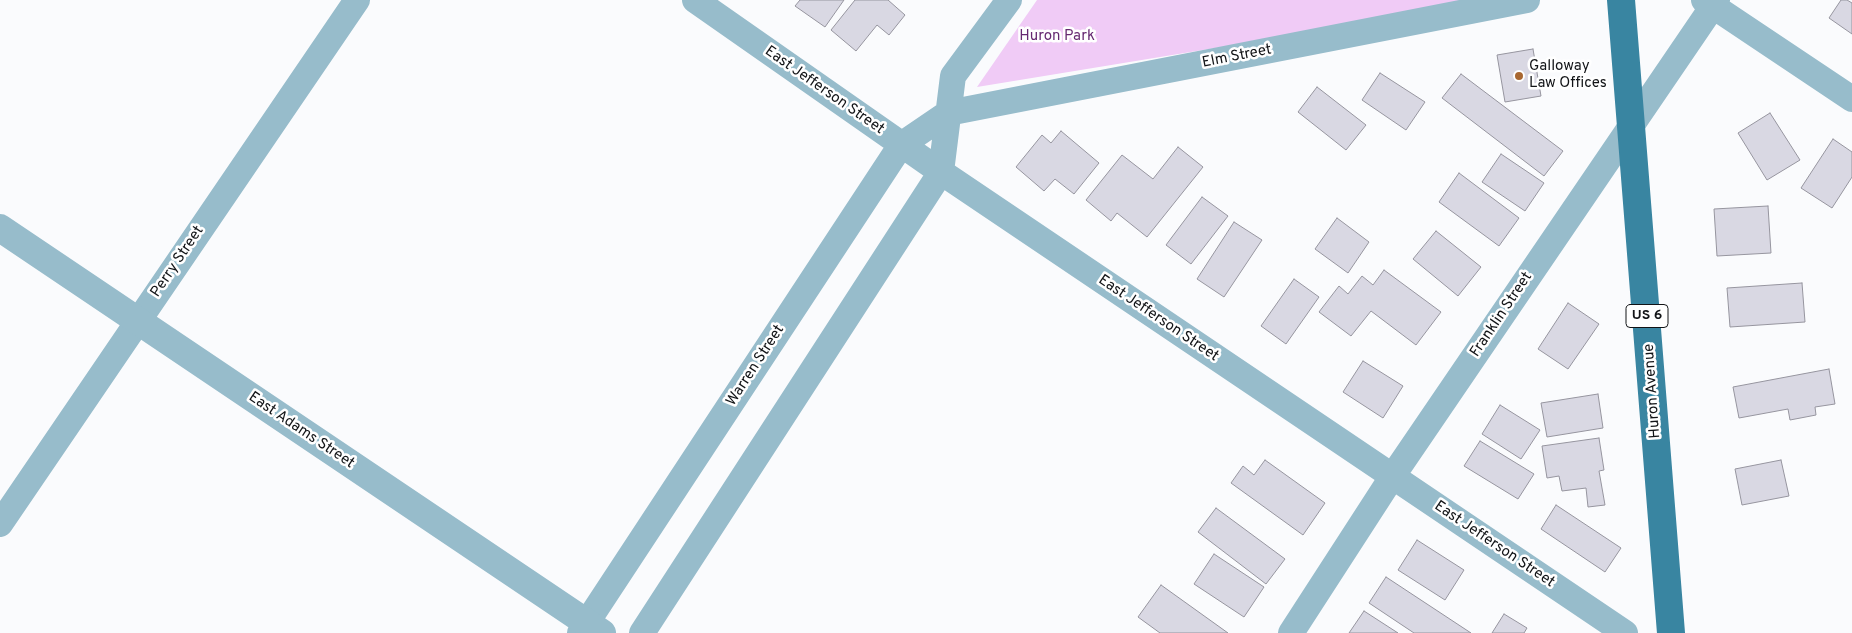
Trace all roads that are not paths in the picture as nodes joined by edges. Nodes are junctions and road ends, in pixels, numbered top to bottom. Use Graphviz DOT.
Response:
graph roads {
  1 [pos="357,0"];
  2 [pos="695,0"];
  3 [pos="1009,0"];
  4 [pos="1527,0"];
  5 [pos="1622,0"];
  6 [pos="1711,2"];
  7 [pos="1852,99"];
  8 [pos="948,114"];
  9 [pos="1633,125"];
  10 [pos="901,145"];
  11 [pos="941,172"];
  12 [pos="0,228"];
  13 [pos="138,322"];
  14 [pos="1392,477"];
  15 [pos="0,524"];
  16 [pos="590,629"];
  17 [pos="642,633"];
  18 [pos="1291,633"];
  19 [pos="1625,633"];
  20 [pos="1671,633"];
  1 -- 13 [label="street, Perry Street"];
  2 -- 10 [label="street, East Jefferson Street"];
  3 -- 8 [label="street"];
  4 -- 8 [label="street, Elm Street"];
  5 -- 9 [label="main road, Huron Avenue / US 6"];
  6 -- 7 [label="street"];
  6 -- 9 [label="street, Franklin Street"];
  8 -- 10 [label="street, Warren Street"];
  8 -- 11 [label="street"];
  9 -- 14 [label="street, Franklin Street"];
  9 -- 20 [label="main road, Huron Avenue / US 6"];
  10 -- 11 [label="street, East Jefferson Street"];
  10 -- 16 [label="street, Warren Street"];
  11 -- 14 [label="street, East Jefferson Street"];
  11 -- 17 [label="street"];
  12 -- 13 [label="street, East Adams Street"];
  13 -- 15 [label="street, Perry Street"];
  13 -- 16 [label="street, East Adams Street"];
  14 -- 18 [label="street, Franklin Street"];
  14 -- 19 [label="street, East Jefferson Street"];
}
